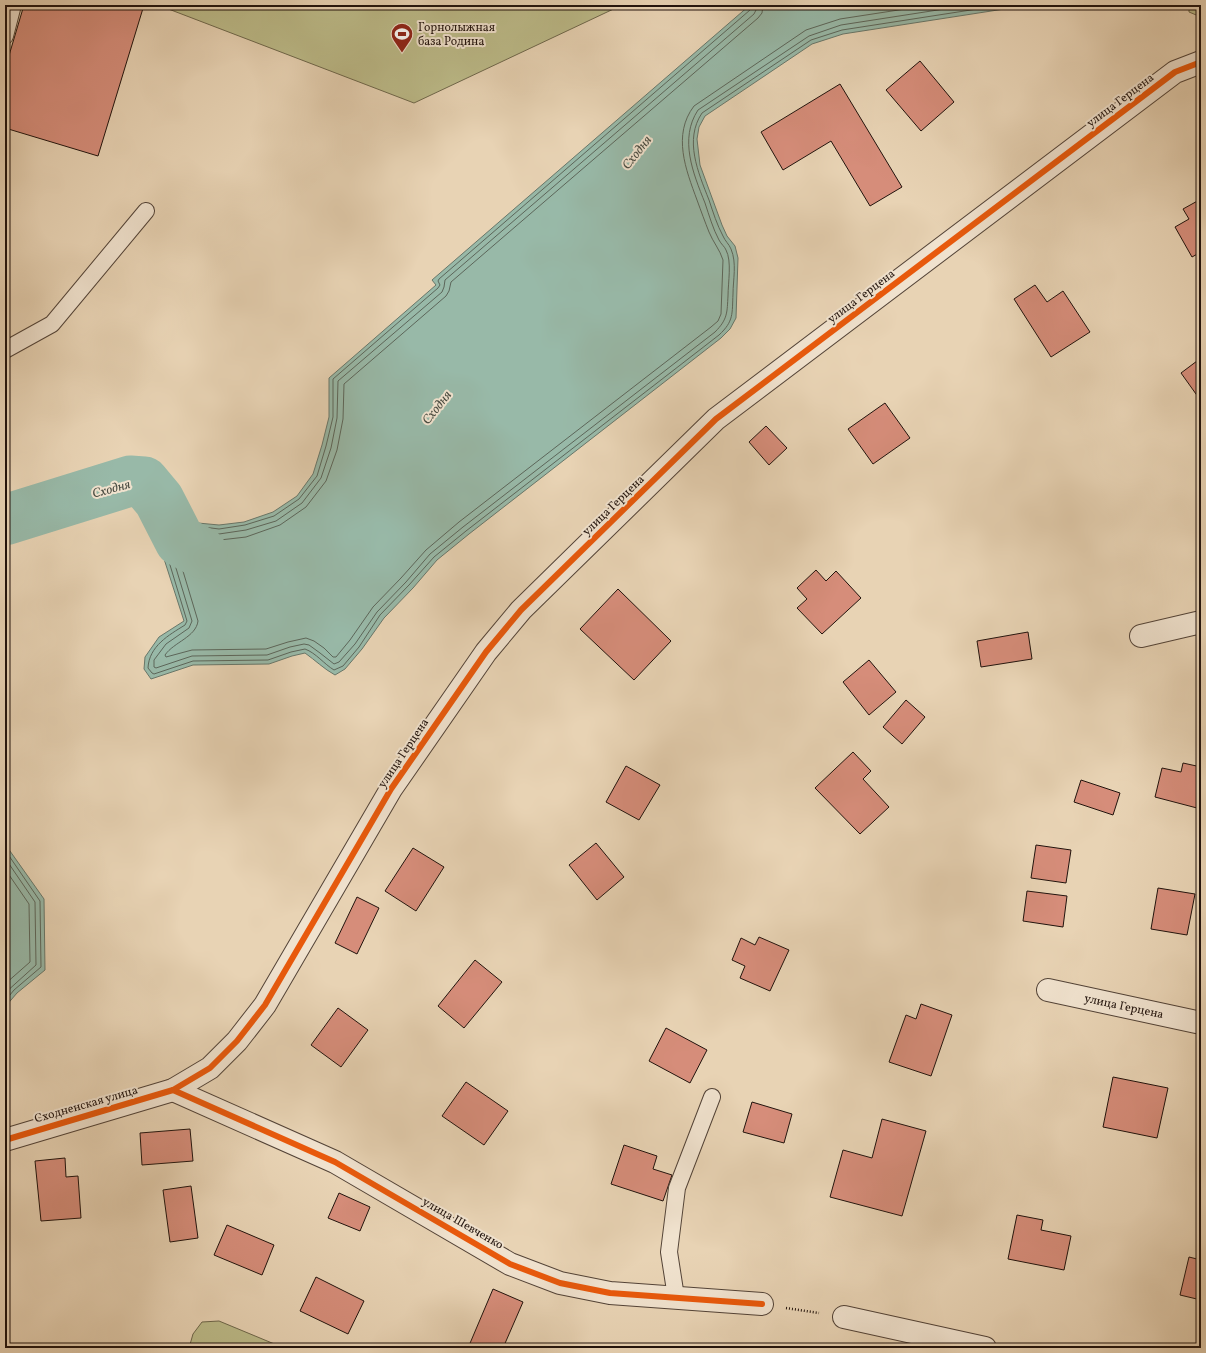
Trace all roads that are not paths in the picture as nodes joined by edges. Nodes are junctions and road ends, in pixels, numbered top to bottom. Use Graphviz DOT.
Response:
graph roads {
  1 [pos="13,5"];
  2 [pos="5,36"];
  3 [pos="1201,62"];
  4 [pos="146,211"];
  5 [pos="5,350"];
  6 [pos="1201,622"];
  7 [pos="1141,636"];
  8 [pos="1048,990"];
  9 [pos="1201,1023"];
  10 [pos="173,1090"];
  11 [pos="712,1097"];
  12 [pos="5,1140"];
  13 [pos="676,1297"];
  14 [pos="762,1304"];
  15 [pos="844,1317"];
  16 [pos="985,1348"];
  1 -- 2 [label="lane"];
  3 -- 10 [label="street, улица Герцена"];
  4 -- 5 [label="lane"];
  6 -- 7 [label="street"];
  8 -- 9 [label="street, улица Герцена"];
  10 -- 12 [label="street, Сходненская улица"];
  10 -- 13 [label="street, улица Шевченко"];
  11 -- 13 [label="lane"];
  13 -- 14 [label="street, улица Шевченко"];
  15 -- 16 [label="street"];
}
